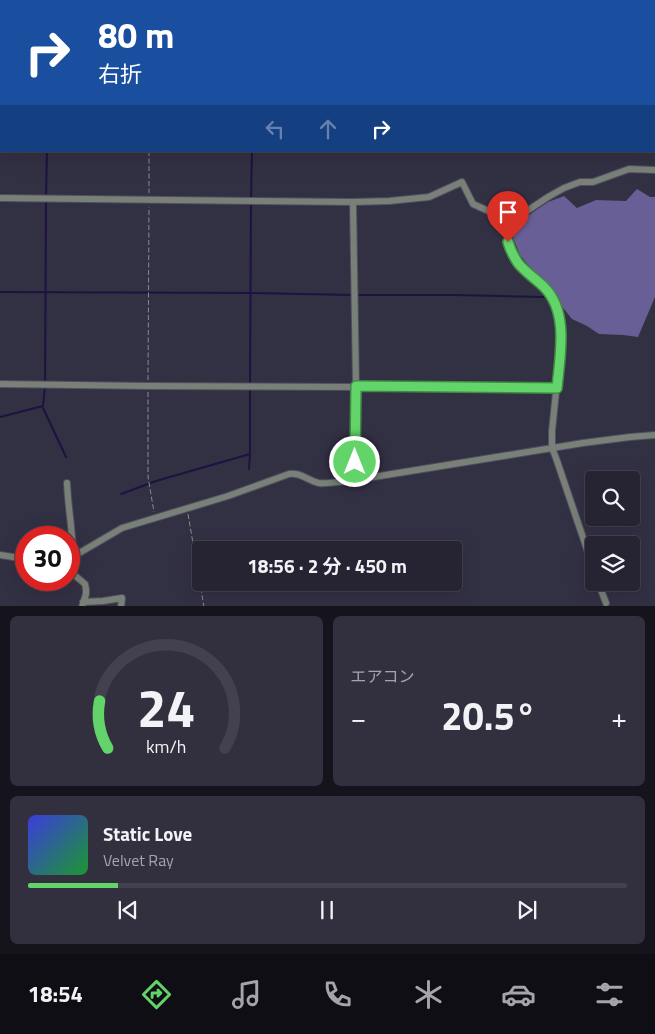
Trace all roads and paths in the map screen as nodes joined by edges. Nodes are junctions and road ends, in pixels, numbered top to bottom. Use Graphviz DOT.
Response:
graph roads {
  1 [pos="149,152"];
  2 [pos="655,170"];
  3 [pos="0,198"];
  4 [pos="150,199"];
  5 [pos="353,202"];
  6 [pos="514,215"];
  7 [pos="0,384"];
  8 [pos="148,386"];
  9 [pos="356,386"];
  10 [pos="557,388"];
  11 [pos="655,435"];
  12 [pos="552,448"];
  13 [pos="355,480"];
  14 [pos="67,483"];
  15 [pos="187,509"];
  16 [pos="155,518"];
  17 [pos="71,526"];
  18 [pos="585,543"];
  19 [pos="80,553"];
  20 [pos="0,556"];
  21 [pos="15,558"];
  22 [pos="80,580"];
  23 [pos="602,591"];
  24 [pos="606,602"];
  25 [pos="82,604"];
  26 [pos="121,606"];
  27 [pos="204,606"];
  1 -- 4 [label="path"];
  2 -- 6 [label="street"];
  3 -- 4 [label="street"];
  4 -- 5 [label="street"];
  4 -- 8 [label="path"];
  5 -- 6 [label="street"];
  5 -- 9 [label="street"];
  6 -- 10 [label="street"];
  7 -- 8 [label="street"];
  8 -- 9 [label="street"];
  8 -- 16 [label="path"];
  9 -- 10 [label="street"];
  9 -- 13 [label="street"];
  10 -- 12 [label="street"];
  11 -- 12 [label="street"];
  12 -- 13 [label="street"];
  12 -- 18 [label="street"];
  13 -- 15 [label="street"];
  14 -- 17 [label="street"];
  15 -- 16 [label="street"];
  15 -- 27 [label="path"];
  16 -- 19 [label="street"];
  20 -- 21 [label="street"];
  22 -- 25 [label="street"];
  23 -- 24 [label="street"];
  25 -- 26 [label="street"];
}
